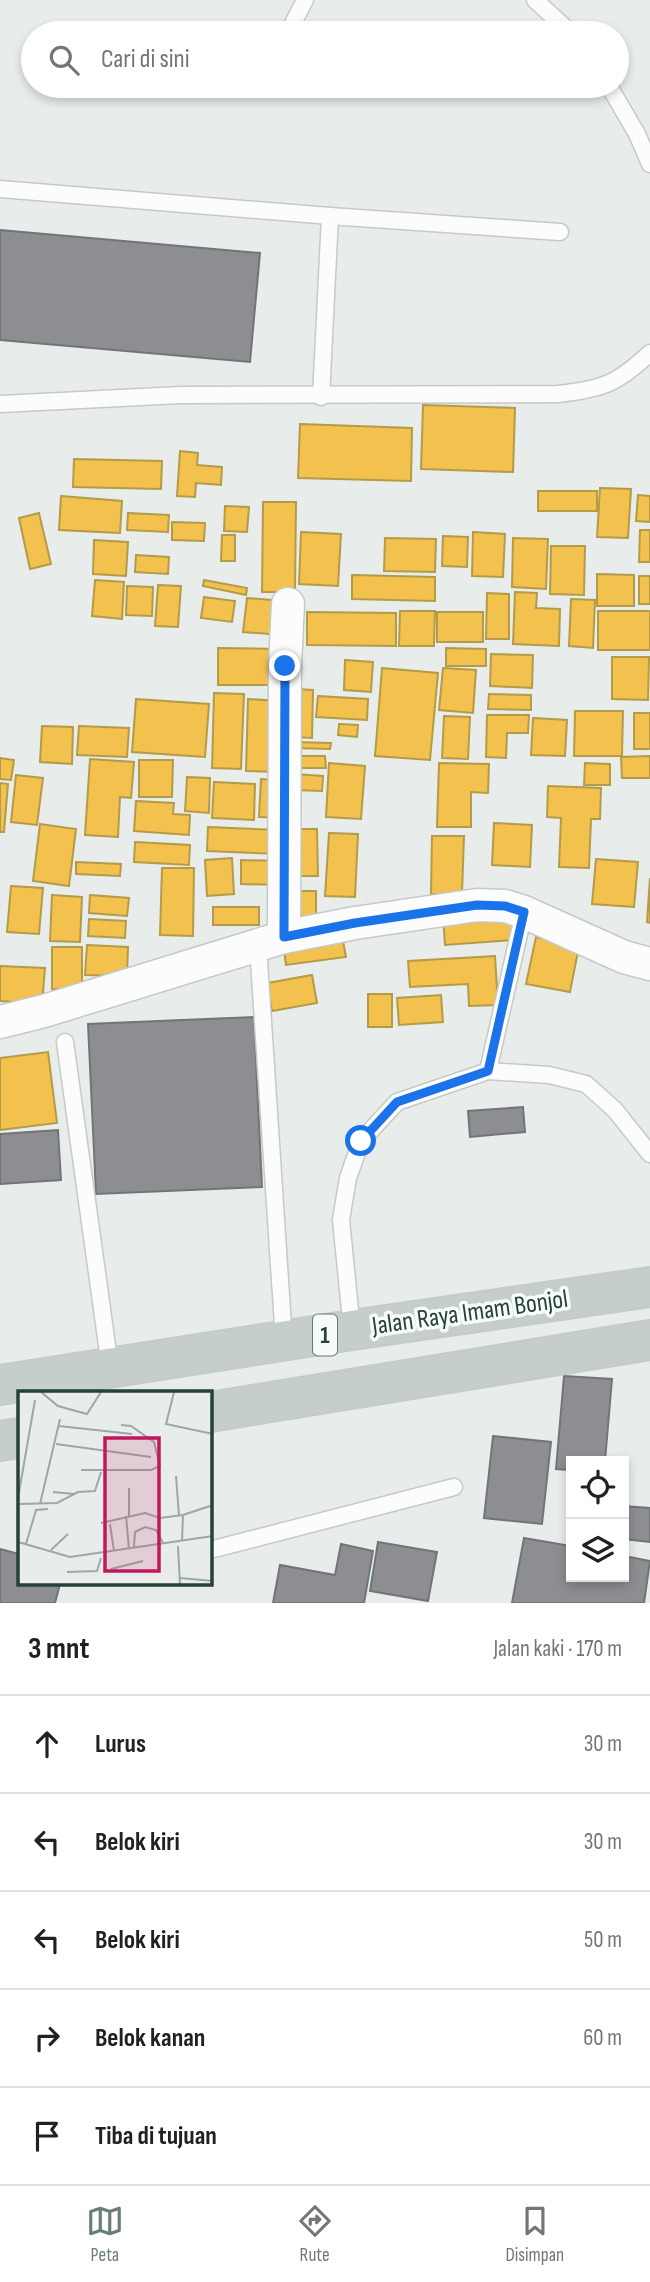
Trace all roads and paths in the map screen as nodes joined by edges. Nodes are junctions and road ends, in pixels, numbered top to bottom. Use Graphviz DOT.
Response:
graph roads {
  1 [pos="305,0"];
  2 [pos="535,0"];
  3 [pos="294,21"];
  4 [pos="558,21"];
  5 [pos="616,98"];
  6 [pos="650,164"];
  7 [pos="0,189"];
  8 [pos="330,216"];
  9 [pos="560,232"];
  10 [pos="650,353"];
  11 [pos="321,397"];
  12 [pos="0,404"];
  13 [pos="288,604"];
  14 [pos="524,912"];
  15 [pos="271,941"];
  16 [pos="650,964"];
  17 [pos="0,1022"];
  18 [pos="65,1042"];
  19 [pos="488,1071"];
  20 [pos="650,1154"];
  21 [pos="650,1287"];
  22 [pos="352,1330"];
  23 [pos="650,1340"];
  24 [pos="284,1342"];
  25 [pos="110,1367"];
  26 [pos="0,1385"];
  27 [pos="212,1412"];
  28 [pos="18,1438"];
  29 [pos="0,1440"];
  30 [pos="454,1488"];
  31 [pos="212,1549"];
  1 -- 3 [label="lane"];
  2 -- 4 [label="lane"];
  5 -- 6 [label="lane"];
  7 -- 8 [label="lane"];
  8 -- 9 [label="lane"];
  8 -- 11 [label="lane"];
  10 -- 11 [label="lane"];
  11 -- 12 [label="lane"];
  13 -- 15 [label="street"];
  14 -- 15 [label="street"];
  14 -- 16 [label="street"];
  14 -- 19 [label="lane"];
  15 -- 17 [label="street"];
  15 -- 24 [label="lane"];
  18 -- 25 [label="lane"];
  19 -- 20 [label="lane"];
  19 -- 22 [label="lane"];
  21 -- 22 [label="highway, Jalan Raya Imam Bonjol / 1"];
  22 -- 24 [label="highway, Jalan Raya Imam Bonjol / 1"];
  23 -- 27 [label="highway, Jalan Raya Imam Bonjol / 1"];
  24 -- 25 [label="highway, Jalan Raya Imam Bonjol / 1"];
  25 -- 26 [label="highway, Jalan Raya Imam Bonjol / 1"];
  28 -- 29 [label="highway"];
  30 -- 31 [label="lane"];
}
